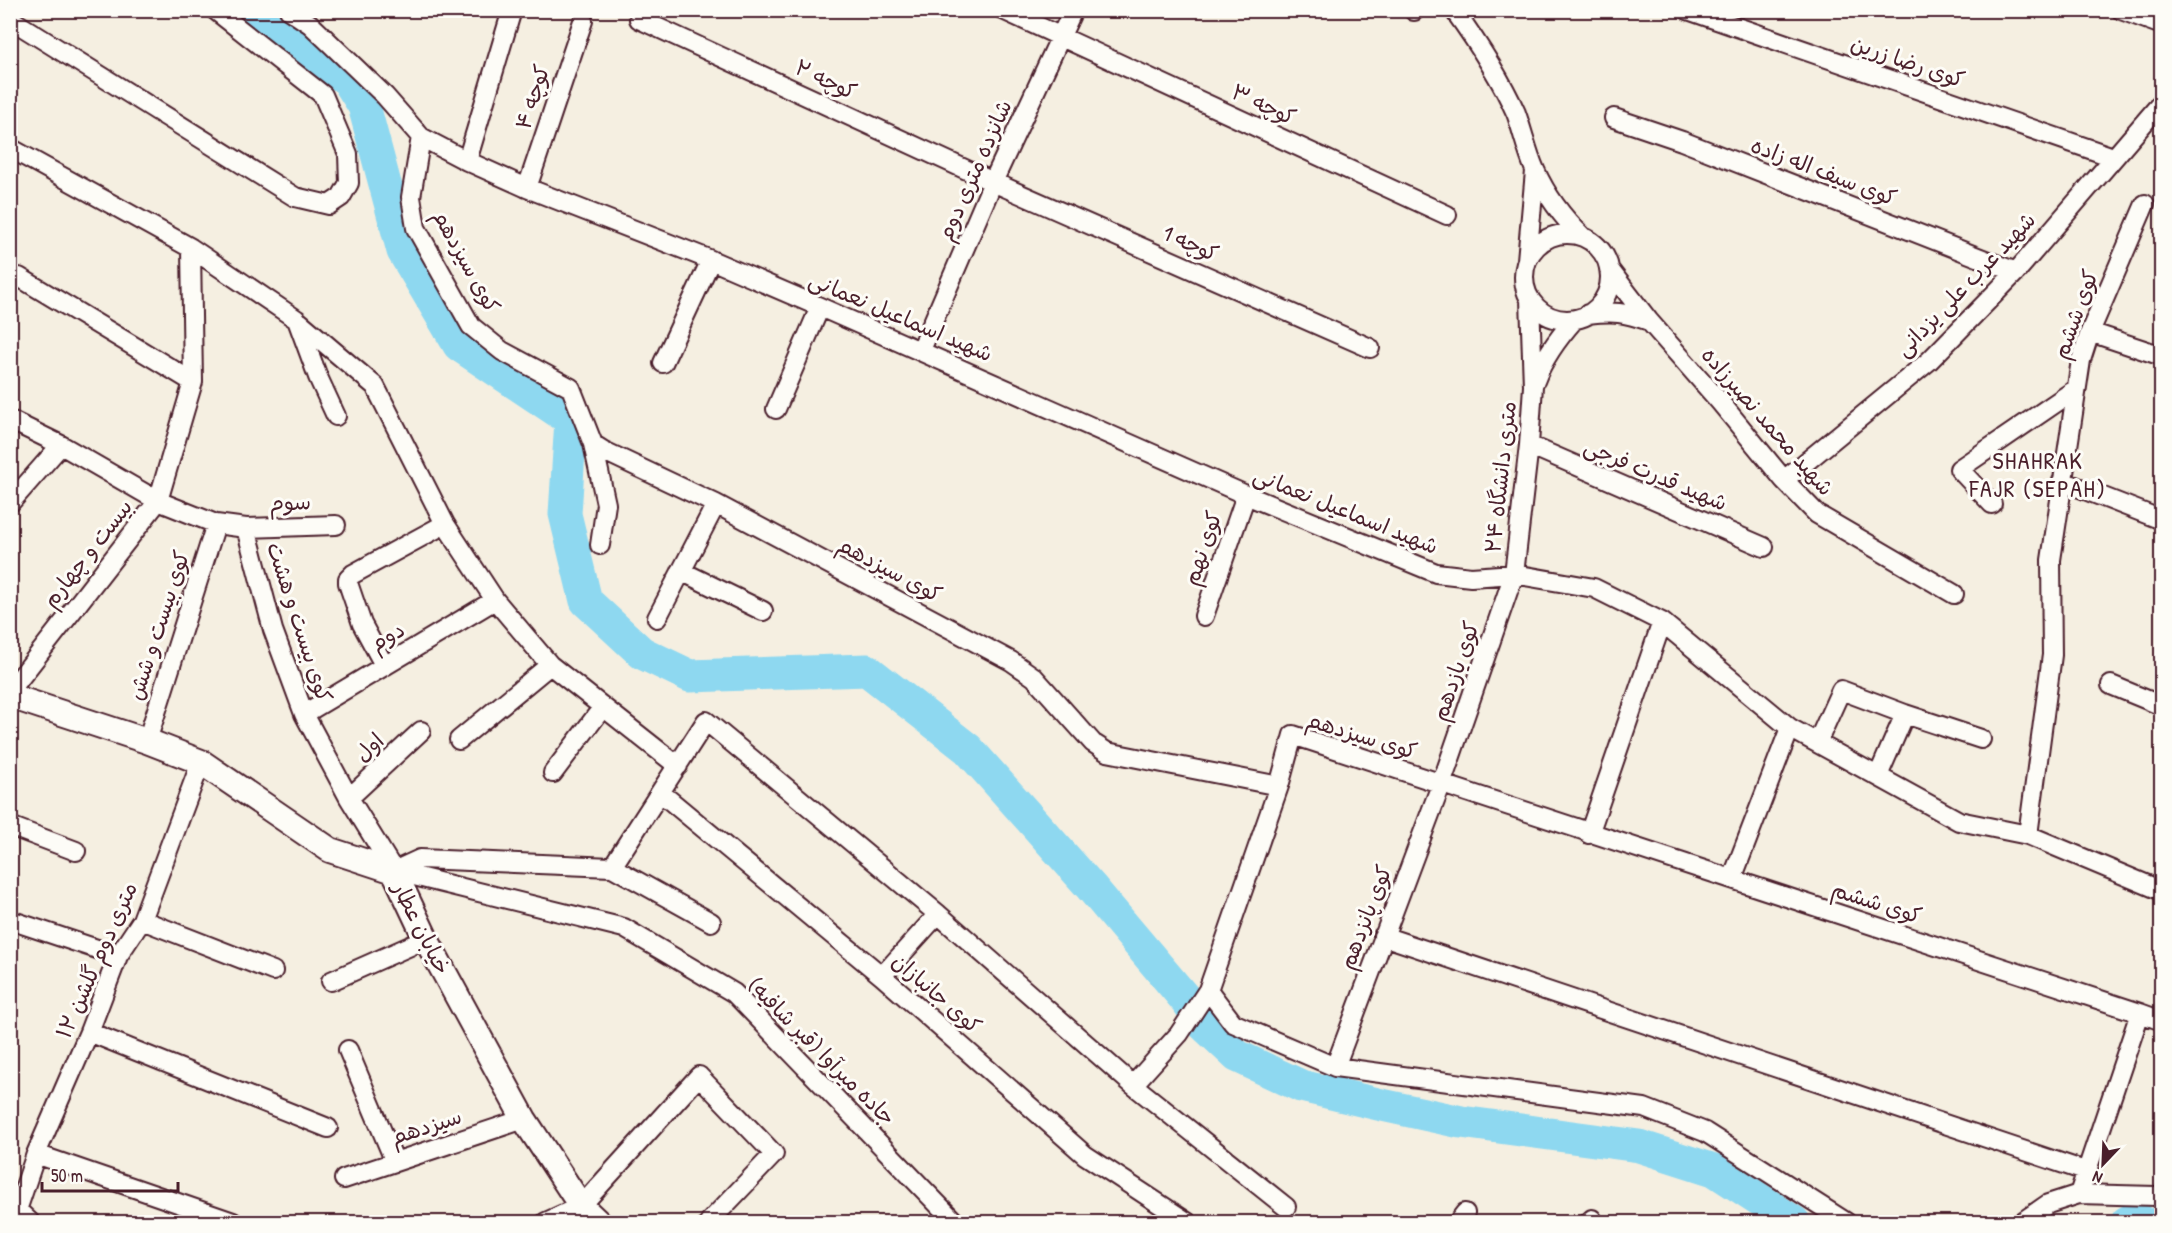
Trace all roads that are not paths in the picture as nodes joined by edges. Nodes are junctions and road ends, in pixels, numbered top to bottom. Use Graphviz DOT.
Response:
graph roads {
  1 [pos="215,10"];
  2 [pos="289,10"];
  3 [pos="512,10"];
  4 [pos="1003,10"];
  5 [pos="1073,10"];
  6 [pos="1454,10"];
  7 [pos="1688,10"];
  8 [pos="2121,10"];
  9 [pos="313,17"];
  10 [pos="10,19"];
  11 [pos="639,19"];
  12 [pos="583,21"];
  13 [pos="2162,25"];
  14 [pos="1061,37"];
  15 [pos="2162,102"];
  16 [pos="1614,118"];
  17 [pos="421,137"];
  18 [pos="10,148"];
  19 [pos="2113,157"];
  20 [pos="467,161"];
  21 [pos="1535,170"];
  22 [pos="993,182"];
  23 [pos="527,188"];
  24 [pos="2145,204"];
  25 [pos="1447,215"];
  26 [pos="1583,237"];
  27 [pos="191,248"];
  28 [pos="711,260"];
  29 [pos="1526,261"];
  30 [pos="1609,269"];
  31 [pos="2016,272"];
  32 [pos="19,277"];
  33 [pos="1530,299"];
  34 [pos="820,307"];
  35 [pos="1582,317"];
  36 [pos="296,319"];
  37 [pos="1649,321"];
  38 [pos="2090,332"];
  39 [pos="1370,348"];
  40 [pos="921,350"];
  41 [pos="2162,356"];
  42 [pos="663,363"];
  43 [pos="193,382"];
  44 [pos="1533,386"];
  45 [pos="2076,389"];
  46 [pos="776,409"];
  47 [pos="336,416"];
  48 [pos="10,420"];
  49 [pos="593,444"];
  50 [pos="61,445"];
  51 [pos="1529,445"];
  52 [pos="1784,480"];
  53 [pos="2062,481"];
  54 [pos="1246,495"];
  55 [pos="158,501"];
  56 [pos="10,503"];
  57 [pos="716,504"];
  58 [pos="1992,504"];
  59 [pos="2162,520"];
  60 [pos="216,524"];
  61 [pos="445,524"];
  62 [pos="336,525"];
  63 [pos="246,528"];
  64 [pos="600,545"];
  65 [pos="1764,546"];
  66 [pos="681,571"];
  67 [pos="1514,574"];
  68 [pos="1954,594"];
  69 [pos="495,600"];
  70 [pos="762,611"];
  71 [pos="1204,616"];
  72 [pos="657,618"];
  73 [pos="1662,622"];
  74 [pos="384,665"];
  75 [pos="550,665"];
  76 [pos="2111,685"];
  77 [pos="10,691"];
  78 [pos="10,696"];
  79 [pos="2162,706"];
  80 [pos="603,707"];
  81 [pos="304,714"];
  82 [pos="1905,714"];
  83 [pos="1791,728"];
  84 [pos="421,731"];
  85 [pos="1982,739"];
  86 [pos="459,740"];
  87 [pos="147,741"];
  88 [pos="1817,743"];
  89 [pos="201,762"];
  90 [pos="678,766"];
  91 [pos="553,773"];
  92 [pos="1878,776"];
  93 [pos="1441,785"];
  94 [pos="1280,786"];
  95 [pos="661,793"];
  96 [pos="349,798"];
  97 [pos="10,826"];
  98 [pos="1589,834"];
  99 [pos="2028,835"];
  100 [pos="76,851"];
  101 [pos="612,867"];
  102 [pos="394,871"];
  103 [pos="1732,879"];
  104 [pos="2162,891"];
  105 [pos="938,914"];
  106 [pos="10,920"];
  107 [pos="142,920"];
  108 [pos="711,922"];
  109 [pos="1383,936"];
  110 [pos="426,939"];
  111 [pos="118,956"];
  112 [pos="273,972"];
  113 [pos="882,976"];
  114 [pos="331,981"];
  115 [pos="1208,990"];
  116 [pos="2139,1013"];
  117 [pos="2162,1021"];
  118 [pos="90,1032"];
  119 [pos="348,1050"];
  120 [pos="1335,1067"];
  121 [pos="1133,1085"];
  122 [pos="524,1119"];
  123 [pos="328,1128"];
  124 [pos="36,1154"];
  125 [pos="394,1162"];
  126 [pos="2088,1172"];
  127 [pos="344,1179"];
  128 [pos="2079,1194"];
  129 [pos="2162,1198"];
  130 [pos="1286,1207"];
  131 [pos="14,1211"];
  132 [pos="589,1214"];
  133 [pos="30,1222"];
  134 [pos="233,1222"];
  135 [pos="546,1222"];
  136 [pos="709,1222"];
  137 [pos="955,1222"];
  138 [pos="1187,1222"];
  139 [pos="1846,1222"];
  140 [pos="2022,1222"];
  1 -- 10 [label="street"];
  2 -- 9 [label="street, شهید اسماعیل نعمانی"];
  3 -- 20 [label="street"];
  4 -- 14 [label="street"];
  5 -- 14 [label="street, شانزده متری دوم"];
  6 -- 21 [label="street"];
  7 -- 19 [label="street, کوی رضا زرین"];
  8 -- 13 [label="street"];
  9 -- 17 [label="street, شهید اسماعیل نعمانی"];
  11 -- 22 [label="street, کوچه ۲"];
  12 -- 23 [label="street, کوچه ۴"];
  14 -- 22 [label="street, شانزده متری دوم"];
  14 -- 25 [label="street, کوچه ۳"];
  15 -- 19 [label="street, شهید عرب علی یزدانی"];
  16 -- 31 [label="street, کوی سیف اله زاده"];
  17 -- 20 [label="street, شهید اسماعیل نعمانی"];
  17 -- 49 [label="street, کوی سیزدهم"];
  18 -- 27 [label="street"];
  19 -- 31 [label="street, شهید عرب علی یزدانی"];
  20 -- 23 [label="street, شهید اسماعیل نعمانی"];
  21 -- 26 [label="street"];
  21 -- 29 [label="street"];
  22 -- 39 [label="street, کوچه 1"];
  22 -- 40 [label="street, شانزده متری دوم"];
  23 -- 28 [label="street, شهید اسماعیل نعمانی"];
  24 -- 38 [label="street, کوی ششم"];
  26 -- 29 [label="street"];
  26 -- 30 [label="street"];
  27 -- 36 [label="street"];
  27 -- 43 [label="street"];
  28 -- 34 [label="street, شهید اسماعیل نعمانی"];
  28 -- 42 [label="street"];
  29 -- 33 [label="street"];
  30 -- 35 [label="street"];
  30 -- 37 [label="street, شهید محمد نصیرزاده"];
  31 -- 52 [label="street, شهید عرب علی یزدانی"];
  32 -- 43 [label="street"];
  33 -- 35 [label="street"];
  33 -- 44 [label="street, ۲۴ متری دانشگاه"];
  34 -- 40 [label="street, شهید اسماعیل نعمانی"];
  34 -- 46 [label="street"];
  35 -- 37 [label="street"];
  35 -- 44 [label="street, ۲۴ متری دانشگاه"];
  36 -- 47 [label="street"];
  36 -- 61 [label="street"];
  37 -- 52 [label="street, شهید محمد نصیرزاده"];
  38 -- 41 [label="street"];
  38 -- 45 [label="street, کوی ششم"];
  40 -- 54 [label="street, شهید اسماعیل نعمانی"];
  43 -- 55 [label="street"];
  44 -- 51 [label="street, ۲۴ متری دانشگاه"];
  45 -- 53 [label="street, کوی ششم"];
  45 -- 58 [label="street"];
  48 -- 50 [label="street, کوی بیست و هشت"];
  49 -- 57 [label="street, کوی سیزدهم"];
  49 -- 64 [label="street"];
  50 -- 55 [label="street, کوی بیست و هشت"];
  50 -- 56 [label="street"];
  51 -- 65 [label="street, شهید قدرت فرجی"];
  51 -- 67 [label="street, ۲۴ متری دانشگاه"];
  52 -- 68 [label="street, شهید محمد نصیرزاده"];
  53 -- 59 [label="street"];
  53 -- 99 [label="street, کوی ششم"];
  54 -- 67 [label="street, شهید اسماعیل نعمانی"];
  54 -- 71 [label="street, کوی نهم"];
  55 -- 60 [label="street, کوی بیست و هشت"];
  55 -- 77 [label="street, بیست و چهارم"];
  57 -- 66 [label="street"];
  57 -- 94 [label="street, کوی سیزدهم"];
  60 -- 63 [label="street, کوی بیست و هشت"];
  60 -- 87 [label="street, کوی بیست و شش"];
  61 -- 69 [label="street"];
  61 -- 74 [label="street"];
  62 -- 63 [label="street, سوم"];
  63 -- 81 [label="street, کوی بیست و هشت"];
  66 -- 70 [label="street"];
  66 -- 72 [label="street"];
  67 -- 73 [label="street, شهید اسماعیل نعمانی"];
  67 -- 93 [label="street, کوی یازدهم"];
  69 -- 74 [label="street, دوم"];
  69 -- 75 [label="street"];
  73 -- 83 [label="street, شهید اسماعیل نعمانی"];
  73 -- 98 [label="street"];
  74 -- 81 [label="street, دوم"];
  75 -- 80 [label="street"];
  75 -- 86 [label="street"];
  76 -- 79 [label="street"];
  78 -- 87 [label="main road, خیابان عطار"];
  80 -- 90 [label="street"];
  80 -- 91 [label="street"];
  81 -- 96 [label="street, کوی بیست و هشت"];
  82 -- 85 [label="street"];
  82 -- 88 [label="street"];
  82 -- 92 [label="street"];
  83 -- 88 [label="street, شهید اسماعیل نعمانی"];
  83 -- 103 [label="street"];
  84 -- 96 [label="street, اول"];
  87 -- 89 [label="main road, خیابان عطار"];
  88 -- 92 [label="street, شهید اسماعیل نعمانی"];
  89 -- 102 [label="main road, خیابان عطار"];
  89 -- 107 [label="street, ۱۲ متری دوم گلشن"];
  90 -- 95 [label="street"];
  90 -- 105 [label="street"];
  92 -- 99 [label="street, شهید اسماعیل نعمانی"];
  93 -- 94 [label="street, کوی سیزدهم"];
  93 -- 98 [label="street, کوی ششم"];
  93 -- 109 [label="street, کوی پانزدهم"];
  94 -- 115 [label="street"];
  95 -- 101 [label="street"];
  95 -- 113 [label="street, کوی جانبازان"];
  96 -- 102 [label="street, کوی بیست و هشت"];
  97 -- 100 [label="street"];
  98 -- 103 [label="street, کوی ششم"];
  99 -- 104 [label="street, شهید اسماعیل نعمانی"];
  101 -- 102 [label="street"];
  101 -- 108 [label="street"];
  102 -- 110 [label="main road, خیابان عطار"];
  102 -- 137 [label="street, جاده میرآوا (قبر شافیه)"];
  103 -- 116 [label="street, کوی ششم"];
  105 -- 113 [label="street"];
  105 -- 121 [label="street"];
  106 -- 111 [label="street"];
  107 -- 111 [label="street, ۱۲ متری دوم گلشن"];
  107 -- 112 [label="street"];
  109 -- 120 [label="street, کوی پانزدهم"];
  109 -- 126 [label="street"];
  110 -- 114 [label="street"];
  110 -- 122 [label="main road, خیابان عطار"];
  111 -- 118 [label="street, ۱۲ متری دوم گلشن"];
  113 -- 138 [label="street, کوی جانبازان"];
  115 -- 120 [label="street"];
  115 -- 121 [label="street"];
  116 -- 117 [label="street, کوی ششم"];
  116 -- 126 [label="street"];
  118 -- 123 [label="street"];
  118 -- 124 [label="street, ۱۲ متری دوم گلشن"];
  119 -- 125 [label="street"];
  120 -- 139 [label="street"];
  121 -- 130 [label="street"];
  122 -- 125 [label="street, سیزدهم"];
  122 -- 132 [label="main road, خیابان عطار"];
  124 -- 131 [label="street, ۱۲ متری دوم گلشن"];
  124 -- 134 [label="street"];
  125 -- 127 [label="street, سیزدهم"];
  126 -- 128 [label="street"];
  128 -- 129 [label="street"];
  128 -- 140 [label="street"];
  131 -- 133 [label="street"];
  132 -- 135 [label="street"];
  132 -- 136 [label="street"];
}
